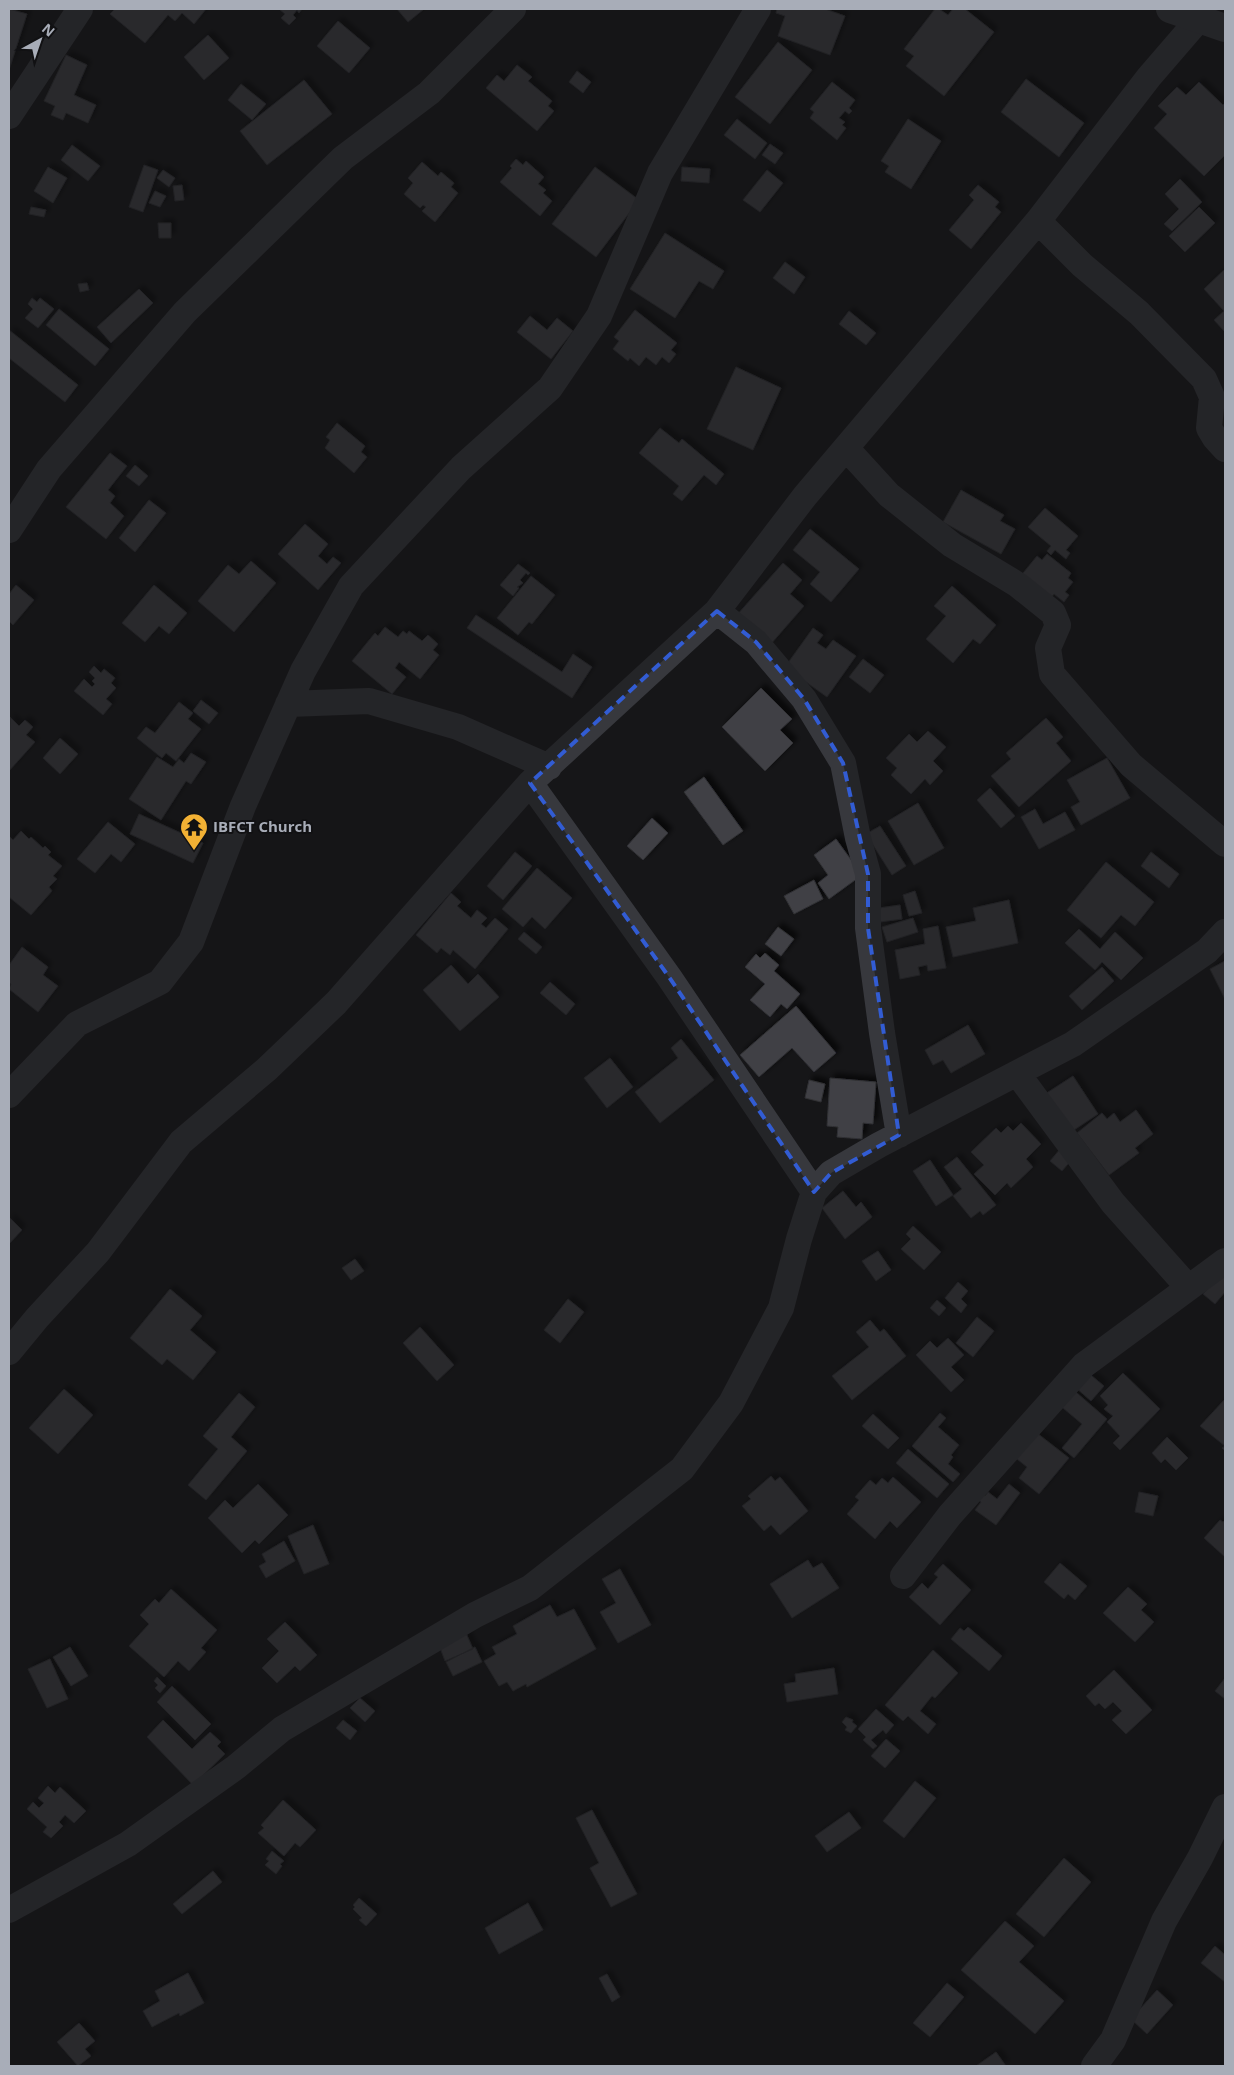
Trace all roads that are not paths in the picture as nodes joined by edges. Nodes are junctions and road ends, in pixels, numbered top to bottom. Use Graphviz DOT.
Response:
graph roads {
  1 [pos="80,9"];
  2 [pos="513,9"];
  3 [pos="758,9"];
  4 [pos="1170,9"];
  5 [pos="1199,19"];
  6 [pos="1225,28"];
  7 [pos="9,116"];
  8 [pos="1038,221"];
  9 [pos="846,448"];
  10 [pos="1225,449"];
  11 [pos="9,530"];
  12 [pos="717,611"];
  13 [pos="288,704"];
  14 [pos="540,775"];
  15 [pos="1225,844"];
  16 [pos="1225,932"];
  17 [pos="1017,1073"];
  18 [pos="9,1095"];
  19 [pos="899,1135"];
  20 [pos="814,1192"];
  21 [pos="1225,1261"];
  22 [pos="1188,1287"];
  23 [pos="9,1352"];
  24 [pos="903,1576"];
  25 [pos="1225,1807"];
  26 [pos="9,1910"];
  27 [pos="1094,2066"];
  1 -- 7 [label="street"];
  2 -- 11 [label="street"];
  3 -- 13 [label="street"];
  4 -- 5 [label="street"];
  5 -- 6 [label="street"];
  5 -- 8 [label="street"];
  8 -- 9 [label="street"];
  8 -- 10 [label="street"];
  9 -- 12 [label="street"];
  9 -- 15 [label="street"];
  12 -- 14 [label="street"];
  12 -- 19 [label="street"];
  13 -- 14 [label="street"];
  13 -- 18 [label="street"];
  14 -- 20 [label="street"];
  14 -- 23 [label="street"];
  16 -- 17 [label="street"];
  17 -- 19 [label="street"];
  17 -- 22 [label="street"];
  19 -- 20 [label="street"];
  20 -- 26 [label="street"];
  21 -- 22 [label="street"];
  22 -- 24 [label="street"];
  25 -- 27 [label="street"];
}
